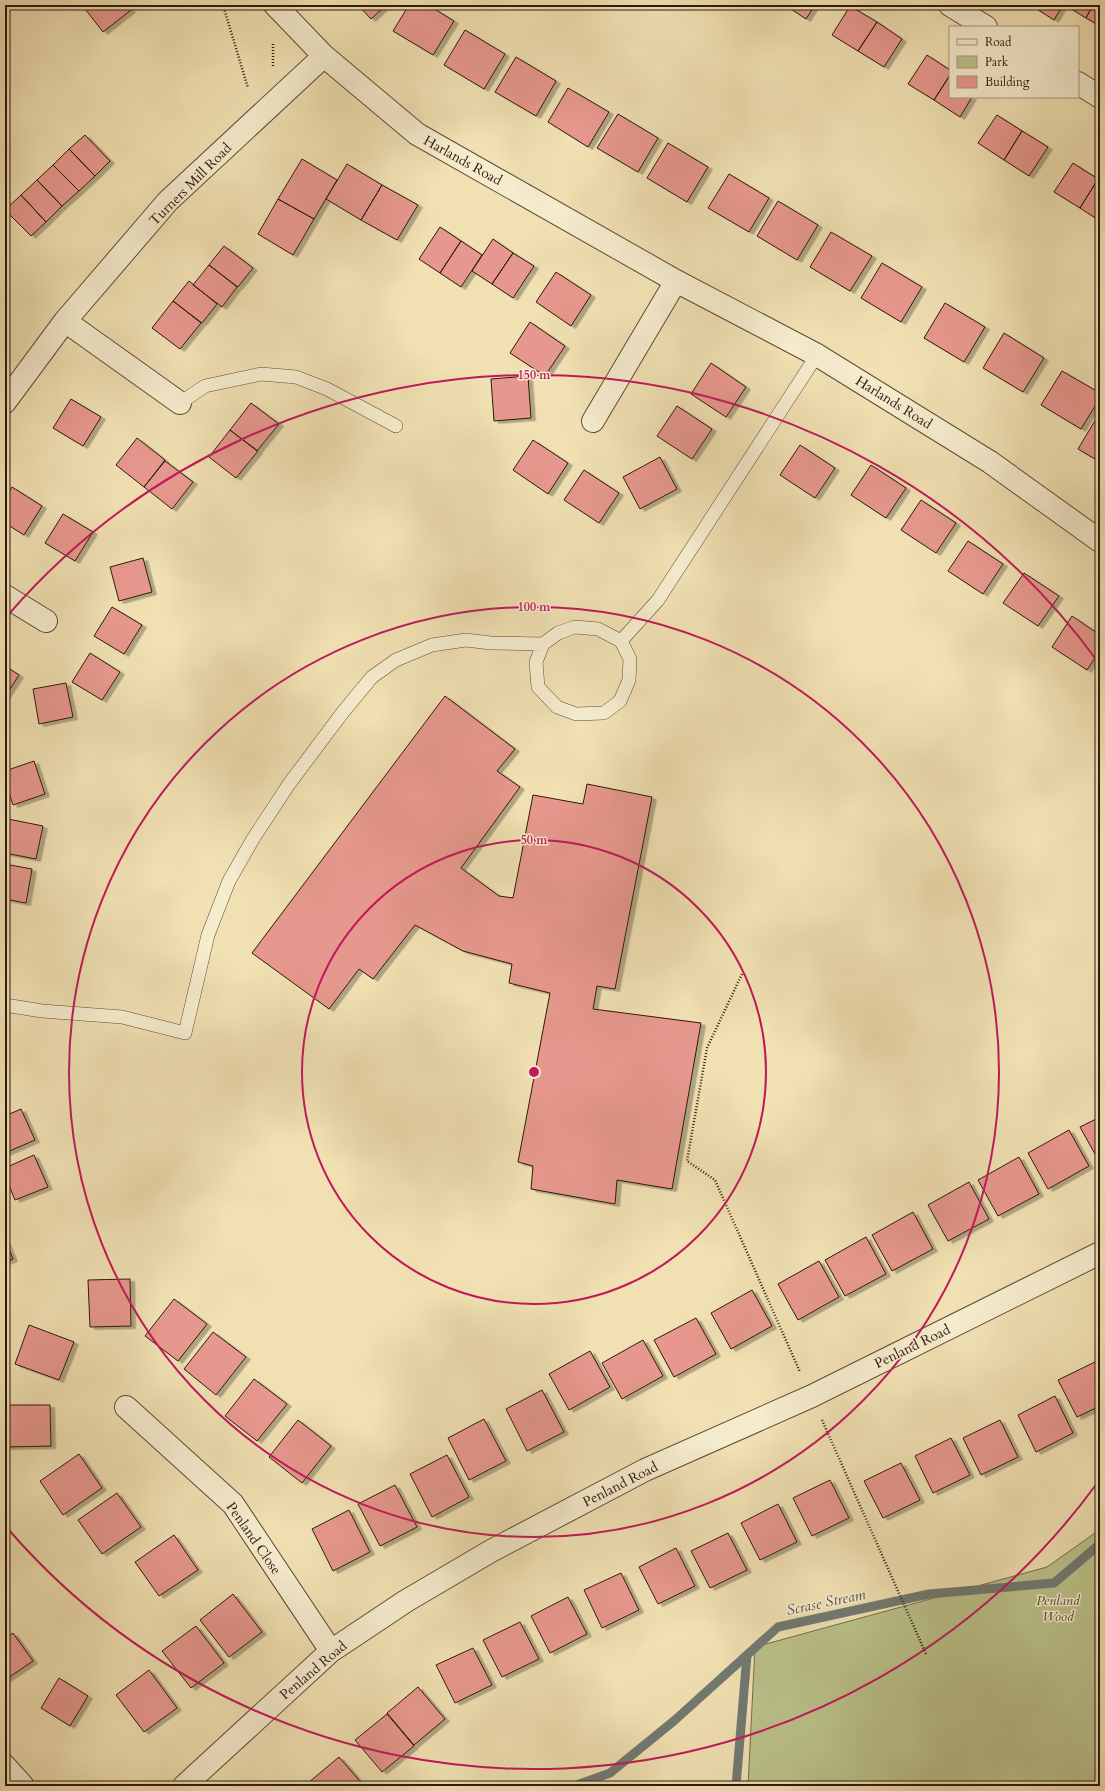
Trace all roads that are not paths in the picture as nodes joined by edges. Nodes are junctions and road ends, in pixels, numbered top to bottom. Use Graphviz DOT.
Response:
graph roads {
  1 [pos="275,5"];
  2 [pos="950,5"];
  3 [pos="984,26"];
  4 [pos="324,56"];
  5 [pos="1079,84"];
  6 [pos="1100,97"];
  7 [pos="676,280"];
  8 [pos="65,321"];
  9 [pos="817,355"];
  10 [pos="5,402"];
  11 [pos="180,403"];
  12 [pos="593,421"];
  13 [pos="396,426"];
  14 [pos="1100,541"];
  15 [pos="5,596"];
  16 [pos="46,621"];
  17 [pos="621,641"];
  18 [pos="543,644"];
  19 [pos="5,1005"];
  20 [pos="1100,1253"];
  21 [pos="126,1407"];
  22 [pos="331,1651"];
  23 [pos="5,1766"];
  24 [pos="23,1786"];
  25 [pos="184,1786"];
  1 -- 4 [label="street, Harlands Road"];
  2 -- 3 [label="street"];
  4 -- 7 [label="street, Harlands Road"];
  4 -- 8 [label="street, Turners Mill Road"];
  5 -- 6 [label="street"];
  7 -- 9 [label="street, Harlands Road"];
  7 -- 12 [label="street"];
  8 -- 10 [label="street, Turners Mill Road"];
  8 -- 11 [label="street"];
  9 -- 14 [label="street, Harlands Road"];
  9 -- 17 [label="lane"];
  11 -- 13 [label="lane"];
  15 -- 16 [label="street"];
  17 -- 18 [label="lane"];
  17 -- 18 [label="lane"];
  18 -- 19 [label="lane"];
  20 -- 22 [label="street, Penland Road"];
  21 -- 22 [label="street, Penland Close"];
  22 -- 25 [label="street, Penland Road"];
  23 -- 24 [label="street"];
}
